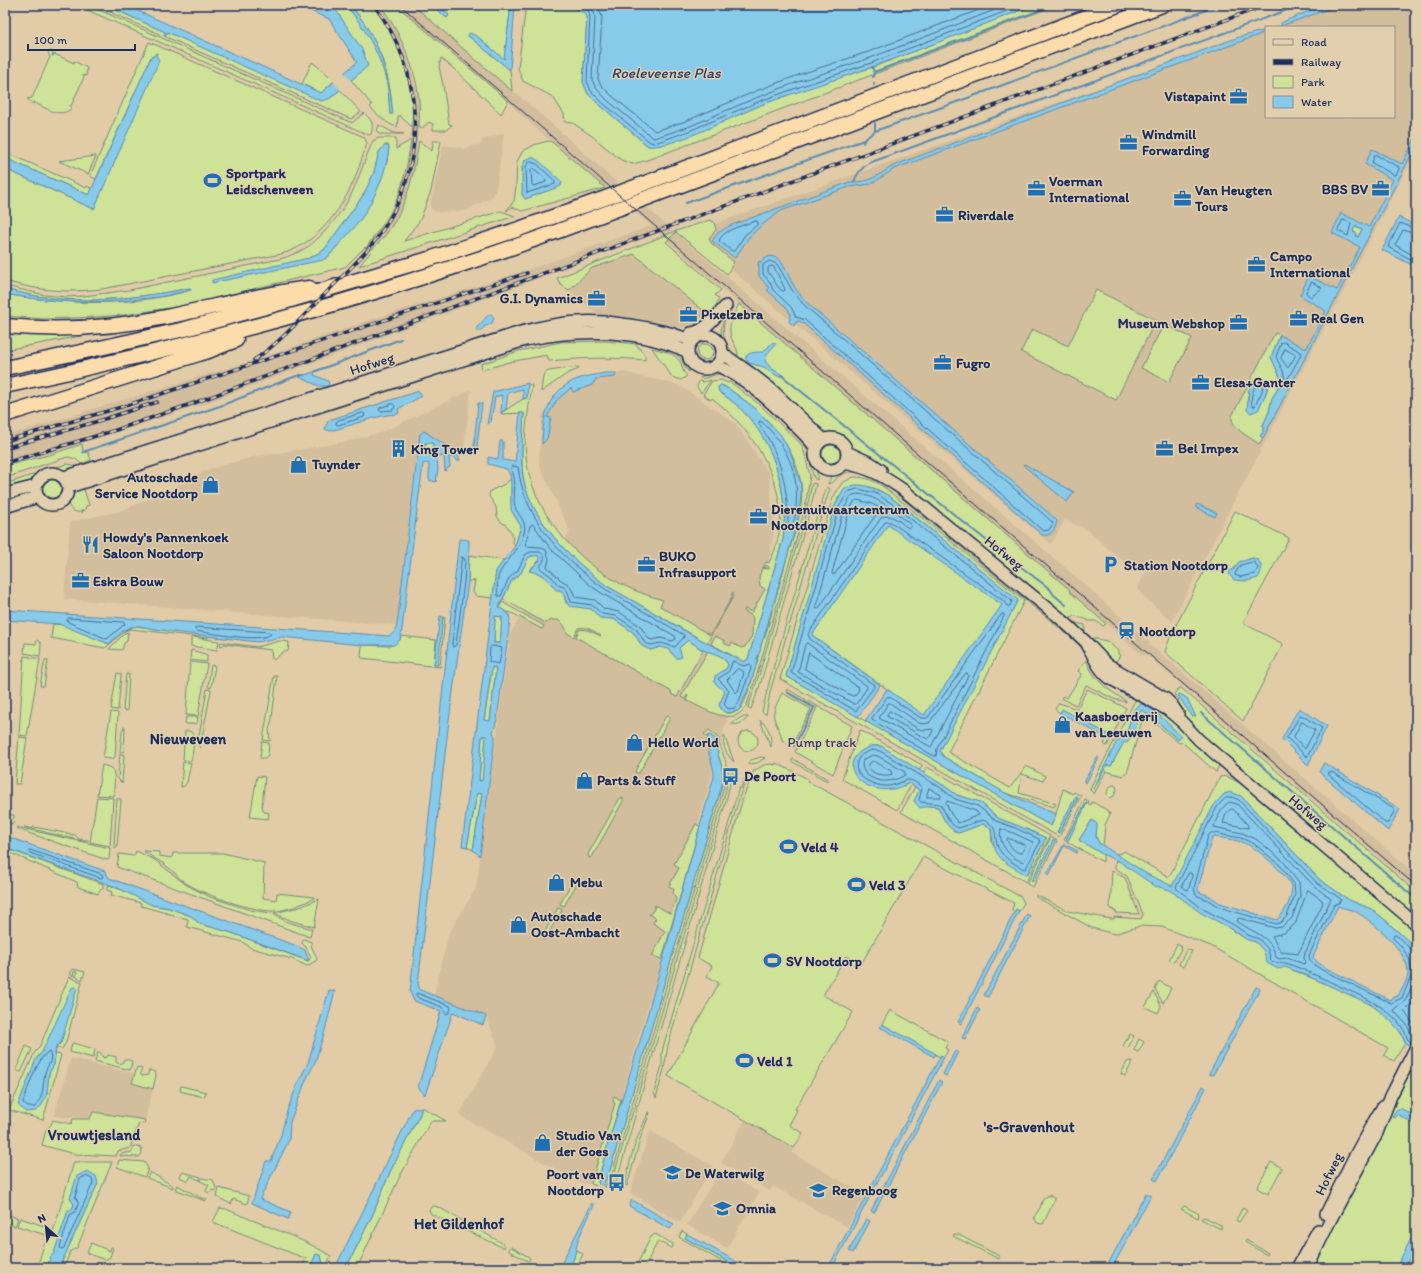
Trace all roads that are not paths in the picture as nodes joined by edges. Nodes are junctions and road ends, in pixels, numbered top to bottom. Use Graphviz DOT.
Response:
graph roads {
  1 [pos="1118,5"];
  2 [pos="1162,5"];
  3 [pos="351,283"];
  4 [pos="726,306"];
  5 [pos="298,315"];
  6 [pos="5,326"];
  7 [pos="663,331"];
  8 [pos="693,340"];
  9 [pos="688,352"];
  10 [pos="722,353"];
  11 [pos="716,365"];
  12 [pos="5,368"];
  13 [pos="5,386"];
  14 [pos="5,415"];
  15 [pos="820,443"];
  16 [pos="847,452"];
  17 [pos="844,464"];
  18 [pos="67,482"];
  19 [pos="902,489"];
  20 [pos="37,492"];
  21 [pos="5,494"];
  22 [pos="5,507"];
  23 [pos="1416,924"];
  24 [pos="1416,1047"];
  25 [pos="1391,1096"];
  26 [pos="1297,1268"];
  27 [pos="1307,1268"];
  1 -- 3 [label="highway"];
  2 -- 5 [label="highway"];
  3 -- 6 [label="highway"];
  3 -- 12 [label="highway"];
  4 -- 7 [label="main road"];
  5 -- 13 [label="highway"];
  5 -- 14 [label="highway"];
  7 -- 8 [label="main road, Hofweg"];
  7 -- 18 [label="main road, Hofweg"];
  8 -- 9 [label="main road"];
  8 -- 10 [label="main road"];
  9 -- 11 [label="main road"];
  9 -- 18 [label="main road, Hofweg"];
  10 -- 11 [label="main road"];
  10 -- 15 [label="main road"];
  11 -- 15 [label="main road"];
  15 -- 16 [label="main road"];
  15 -- 17 [label="main road"];
  16 -- 17 [label="main road"];
  16 -- 19 [label="main road, Hofweg"];
  17 -- 19 [label="main road, Hofweg"];
  18 -- 20 [label="main road"];
  18 -- 20 [label="main road"];
  19 -- 23 [label="main road, Hofweg"];
  20 -- 21 [label="main road"];
  20 -- 22 [label="main road"];
  24 -- 25 [label="main road, Hofweg"];
  25 -- 26 [label="main road, Hofweg"];
  25 -- 27 [label="main road, Hofweg"];
}
